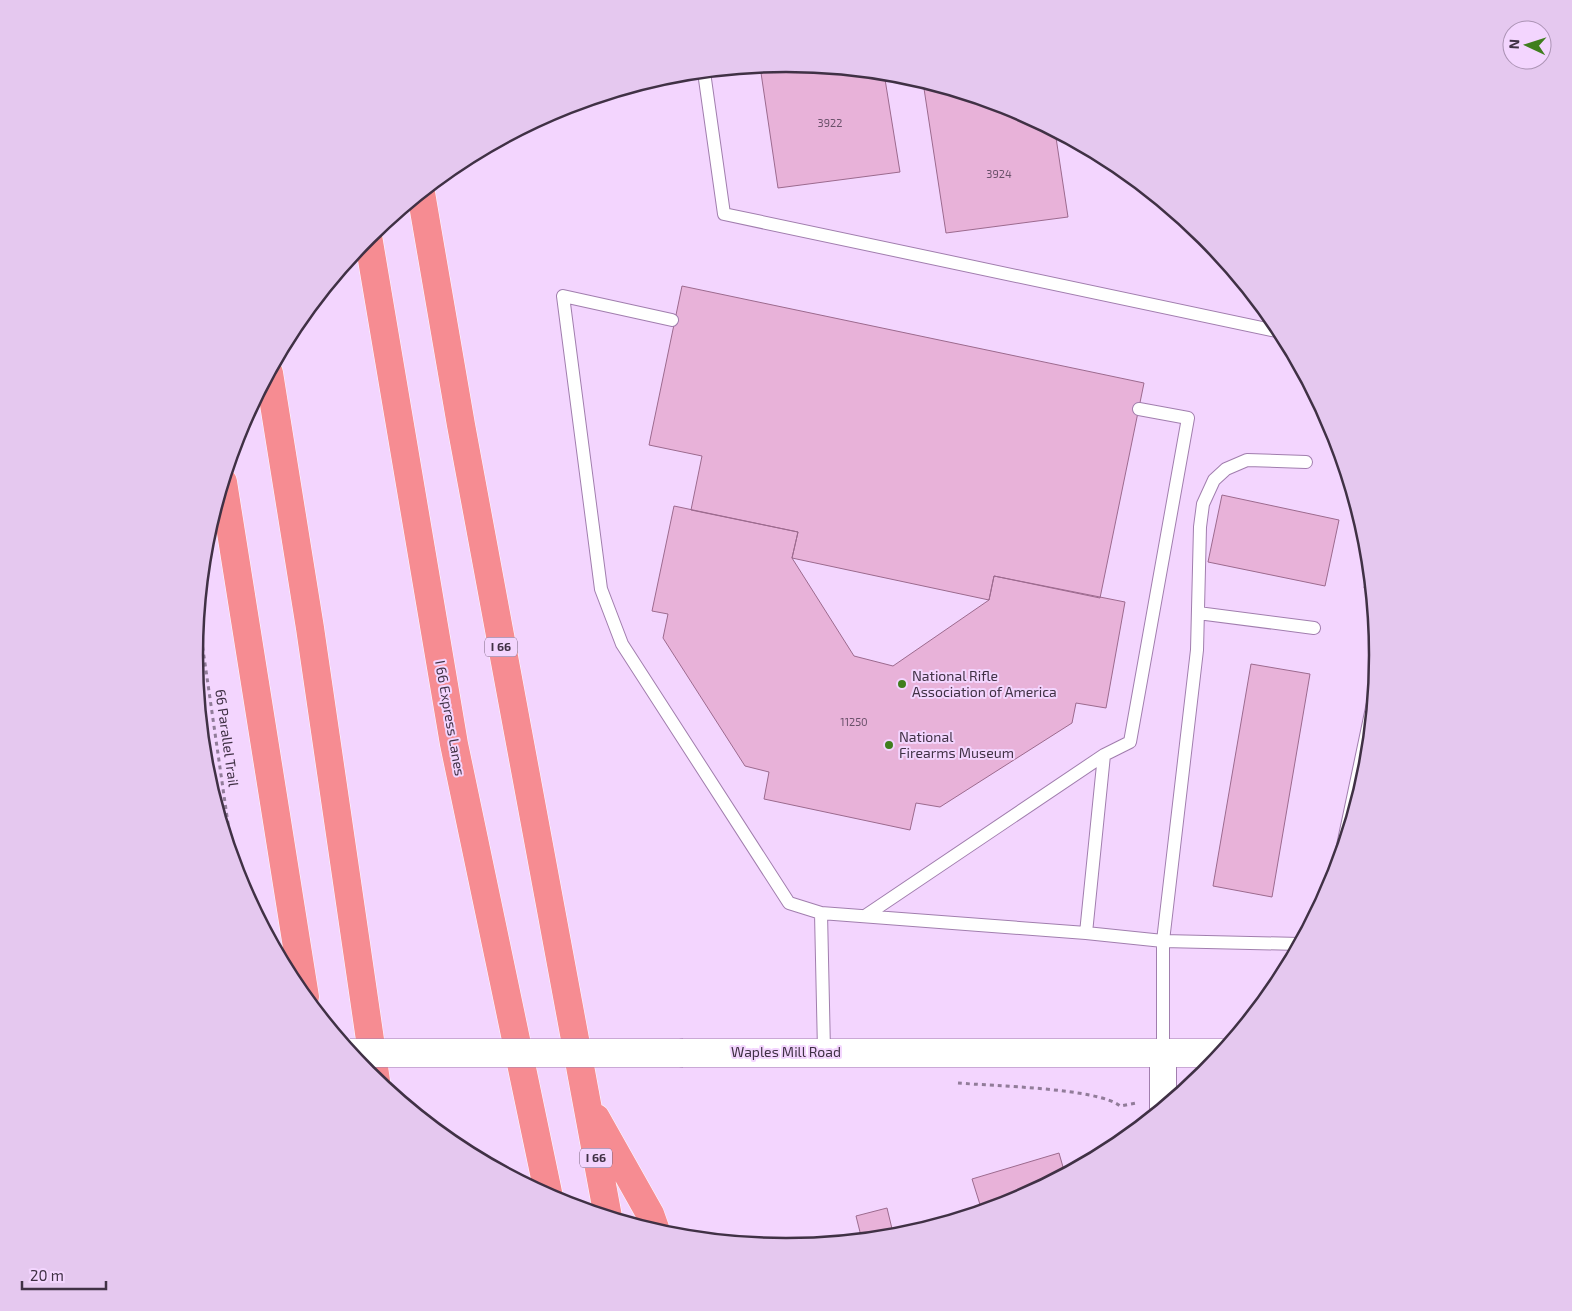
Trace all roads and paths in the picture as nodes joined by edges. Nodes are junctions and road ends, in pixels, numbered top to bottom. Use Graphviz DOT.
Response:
graph roads {
  1 [pos="705,78"];
  2 [pos="422,200"];
  3 [pos="370,247"];
  4 [pos="672,320"];
  5 [pos="1269,330"];
  6 [pos="271,382"];
  7 [pos="1139,408"];
  8 [pos="1306,462"];
  9 [pos="225,497"];
  10 [pos="1198,613"];
  11 [pos="1314,628"];
  12 [pos="203,651"];
  13 [pos="1104,755"];
  14 [pos="228,822"];
  15 [pos="821,913"];
  16 [pos="866,916"];
  17 [pos="1086,933"];
  18 [pos="1163,941"];
  19 [pos="1293,944"];
  20 [pos="302,981"];
  21 [pos="824,1051"];
  22 [pos="1163,1051"];
  23 [pos="360,1053"];
  24 [pos="1212,1053"];
  25 [pos="374,1068"];
  26 [pos="585,1099"];
  27 [pos="1163,1100"];
  28 [pos="547,1187"];
  29 [pos="607,1210"];
  30 [pos="653,1223"];
  1 -- 5 [label="lane"];
  2 -- 26 [label="highway, I 66"];
  3 -- 28 [label="highway, I 66 Express Lanes"];
  4 -- 15 [label="lane"];
  6 -- 25 [label="highway"];
  7 -- 13 [label="lane"];
  8 -- 10 [label="lane"];
  9 -- 20 [label="highway"];
  10 -- 11 [label="lane"];
  10 -- 18 [label="lane"];
  12 -- 14 [label="path, 66 Parallel Trail"];
  13 -- 16 [label="lane"];
  13 -- 17 [label="lane"];
  15 -- 16 [label="lane"];
  15 -- 21 [label="lane"];
  16 -- 17 [label="lane"];
  17 -- 18 [label="lane"];
  18 -- 19 [label="lane"];
  18 -- 22 [label="lane"];
  21 -- 22 [label="main road, Waples Mill Road"];
  21 -- 23 [label="main road, Waples Mill Road, bridge"];
  22 -- 24 [label="main road, Waples Mill Road"];
  22 -- 27 [label="street"];
  26 -- 29 [label="highway, I 66"];
  26 -- 30 [label="highway"];
}
